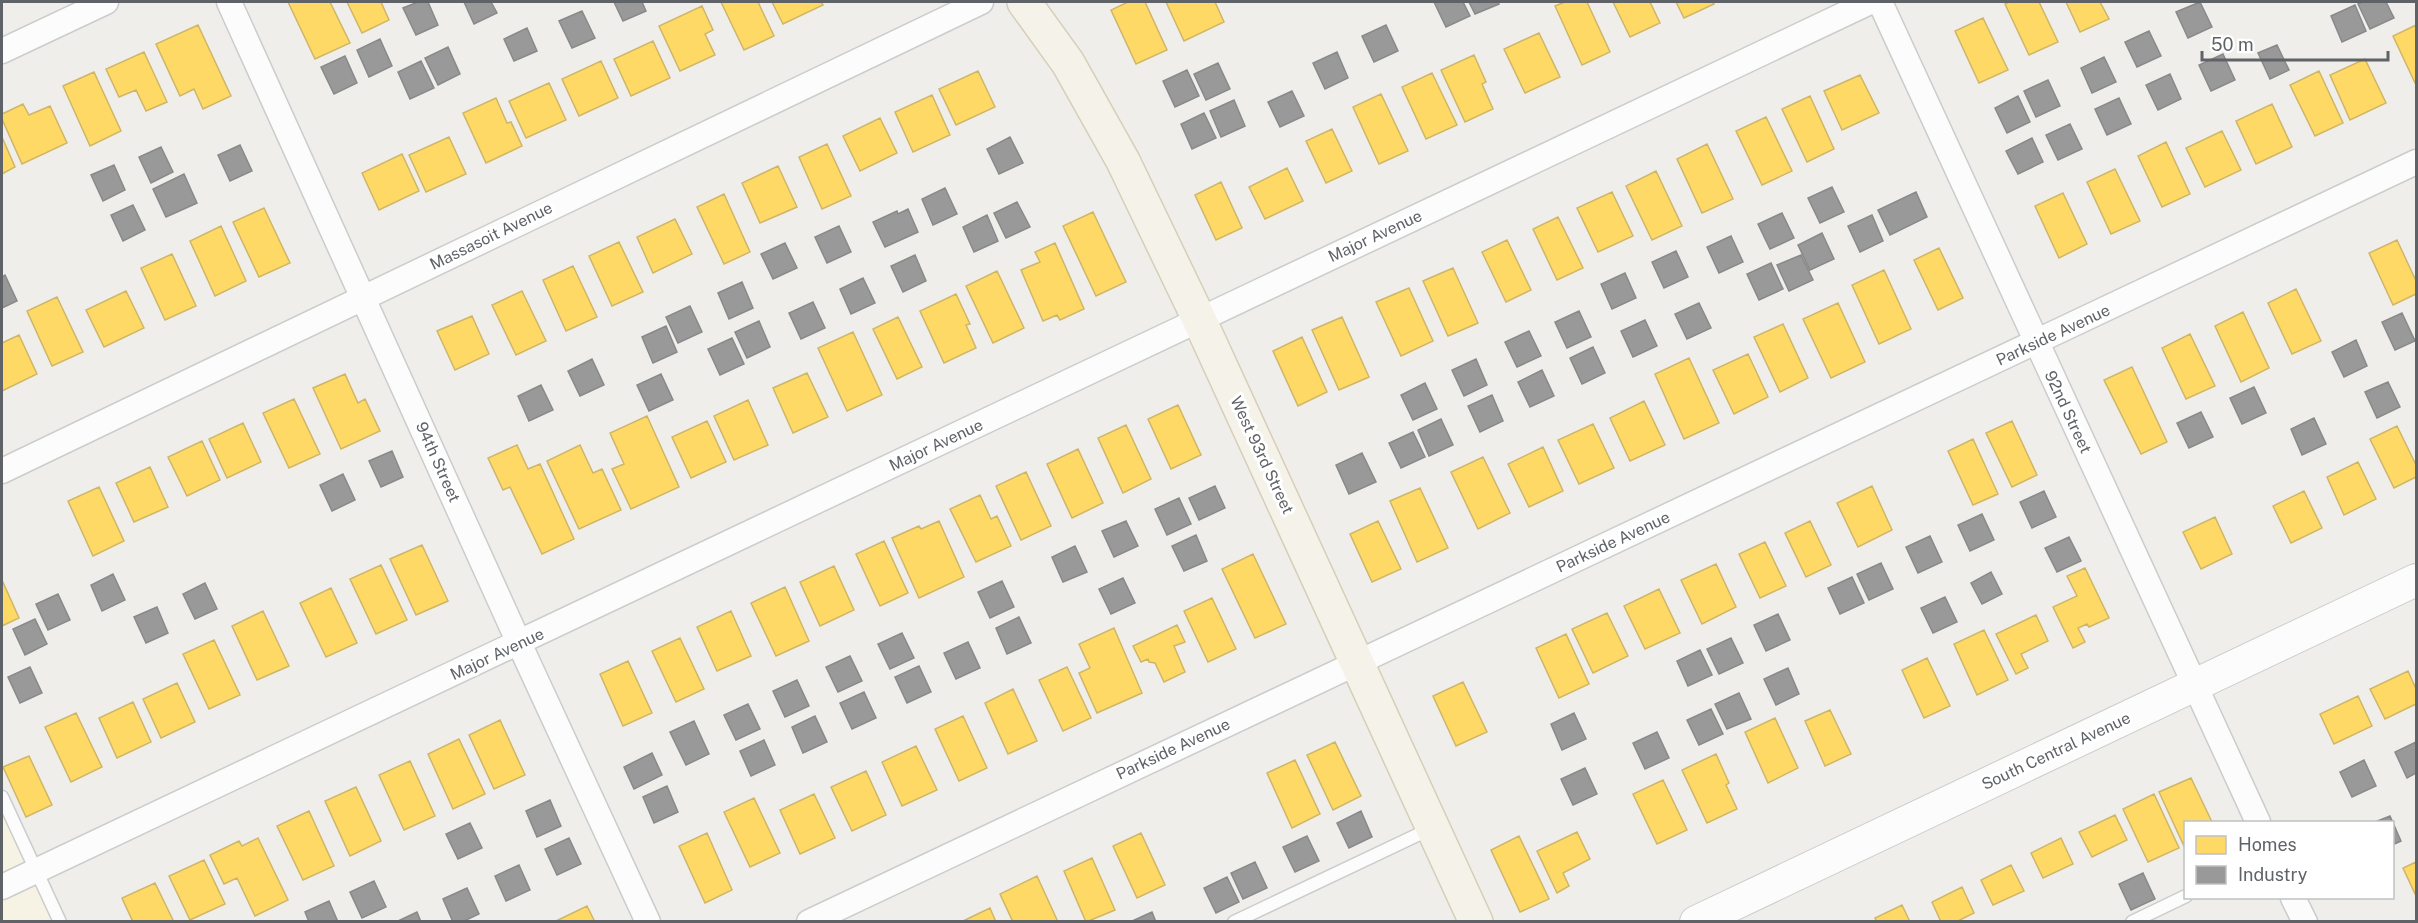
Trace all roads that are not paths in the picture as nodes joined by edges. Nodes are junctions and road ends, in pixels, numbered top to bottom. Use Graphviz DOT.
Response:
graph roads {
  1 [pos="106,2"];
  2 [pos="230,2"];
  3 [pos="981,2"];
  4 [pos="1024,2"];
  5 [pos="1870,2"];
  6 [pos="1880,2"];
  7 [pos="2,51"];
  8 [pos="2416,162"];
  9 [pos="364,297"];
  10 [pos="1199,319"];
  11 [pos="2037,343"];
  12 [pos="2,471"];
  13 [pos="2416,580"];
  14 [pos="519,643"];
  15 [pos="1358,662"];
  16 [pos="2194,686"];
  17 [pos="2,797"];
  18 [pos="2258,821"];
  19 [pos="1433,827"];
  20 [pos="36,870"];
  21 [pos="2,887"];
  22 [pos="2184,897"];
  23 [pos="2294,899"];
  24 [pos="60,921"];
  25 [pos="648,921"];
  26 [pos="809,921"];
  27 [pos="1234,921"];
  28 [pos="1476,921"];
  29 [pos="1696,921"];
  30 [pos="2132,921"];
  31 [pos="2305,921"];
  1 -- 7 [label="street"];
  2 -- 9 [label="street, 94th Street"];
  3 -- 9 [label="street, Massasoit Avenue"];
  4 -- 10 [label="main road, West 93rd Street"];
  5 -- 10 [label="street, Major Avenue"];
  6 -- 11 [label="street, 92nd Street"];
  8 -- 11 [label="street, Parkside Avenue"];
  9 -- 12 [label="street, Massasoit Avenue"];
  9 -- 14 [label="street, 94th Street"];
  10 -- 14 [label="street, Major Avenue"];
  10 -- 15 [label="main road, West 93rd Street"];
  11 -- 15 [label="street, Parkside Avenue"];
  11 -- 16 [label="street, 92nd Street"];
  13 -- 16 [label="street, South Central Avenue"];
  14 -- 20 [label="street, Major Avenue"];
  14 -- 25 [label="street, 94th Street"];
  15 -- 19 [label="main road, West 93rd Street"];
  15 -- 26 [label="street, Parkside Avenue"];
  16 -- 18 [label="street, 92nd Street"];
  16 -- 29 [label="street, South Central Avenue"];
  17 -- 20 [label="lane"];
  19 -- 27 [label="lane"];
  19 -- 28 [label="main road, West 93rd Street"];
  20 -- 21 [label="street, Major Avenue"];
  20 -- 24 [label="lane"];
  22 -- 30 [label="lane"];
  23 -- 31 [label="street"];
}
